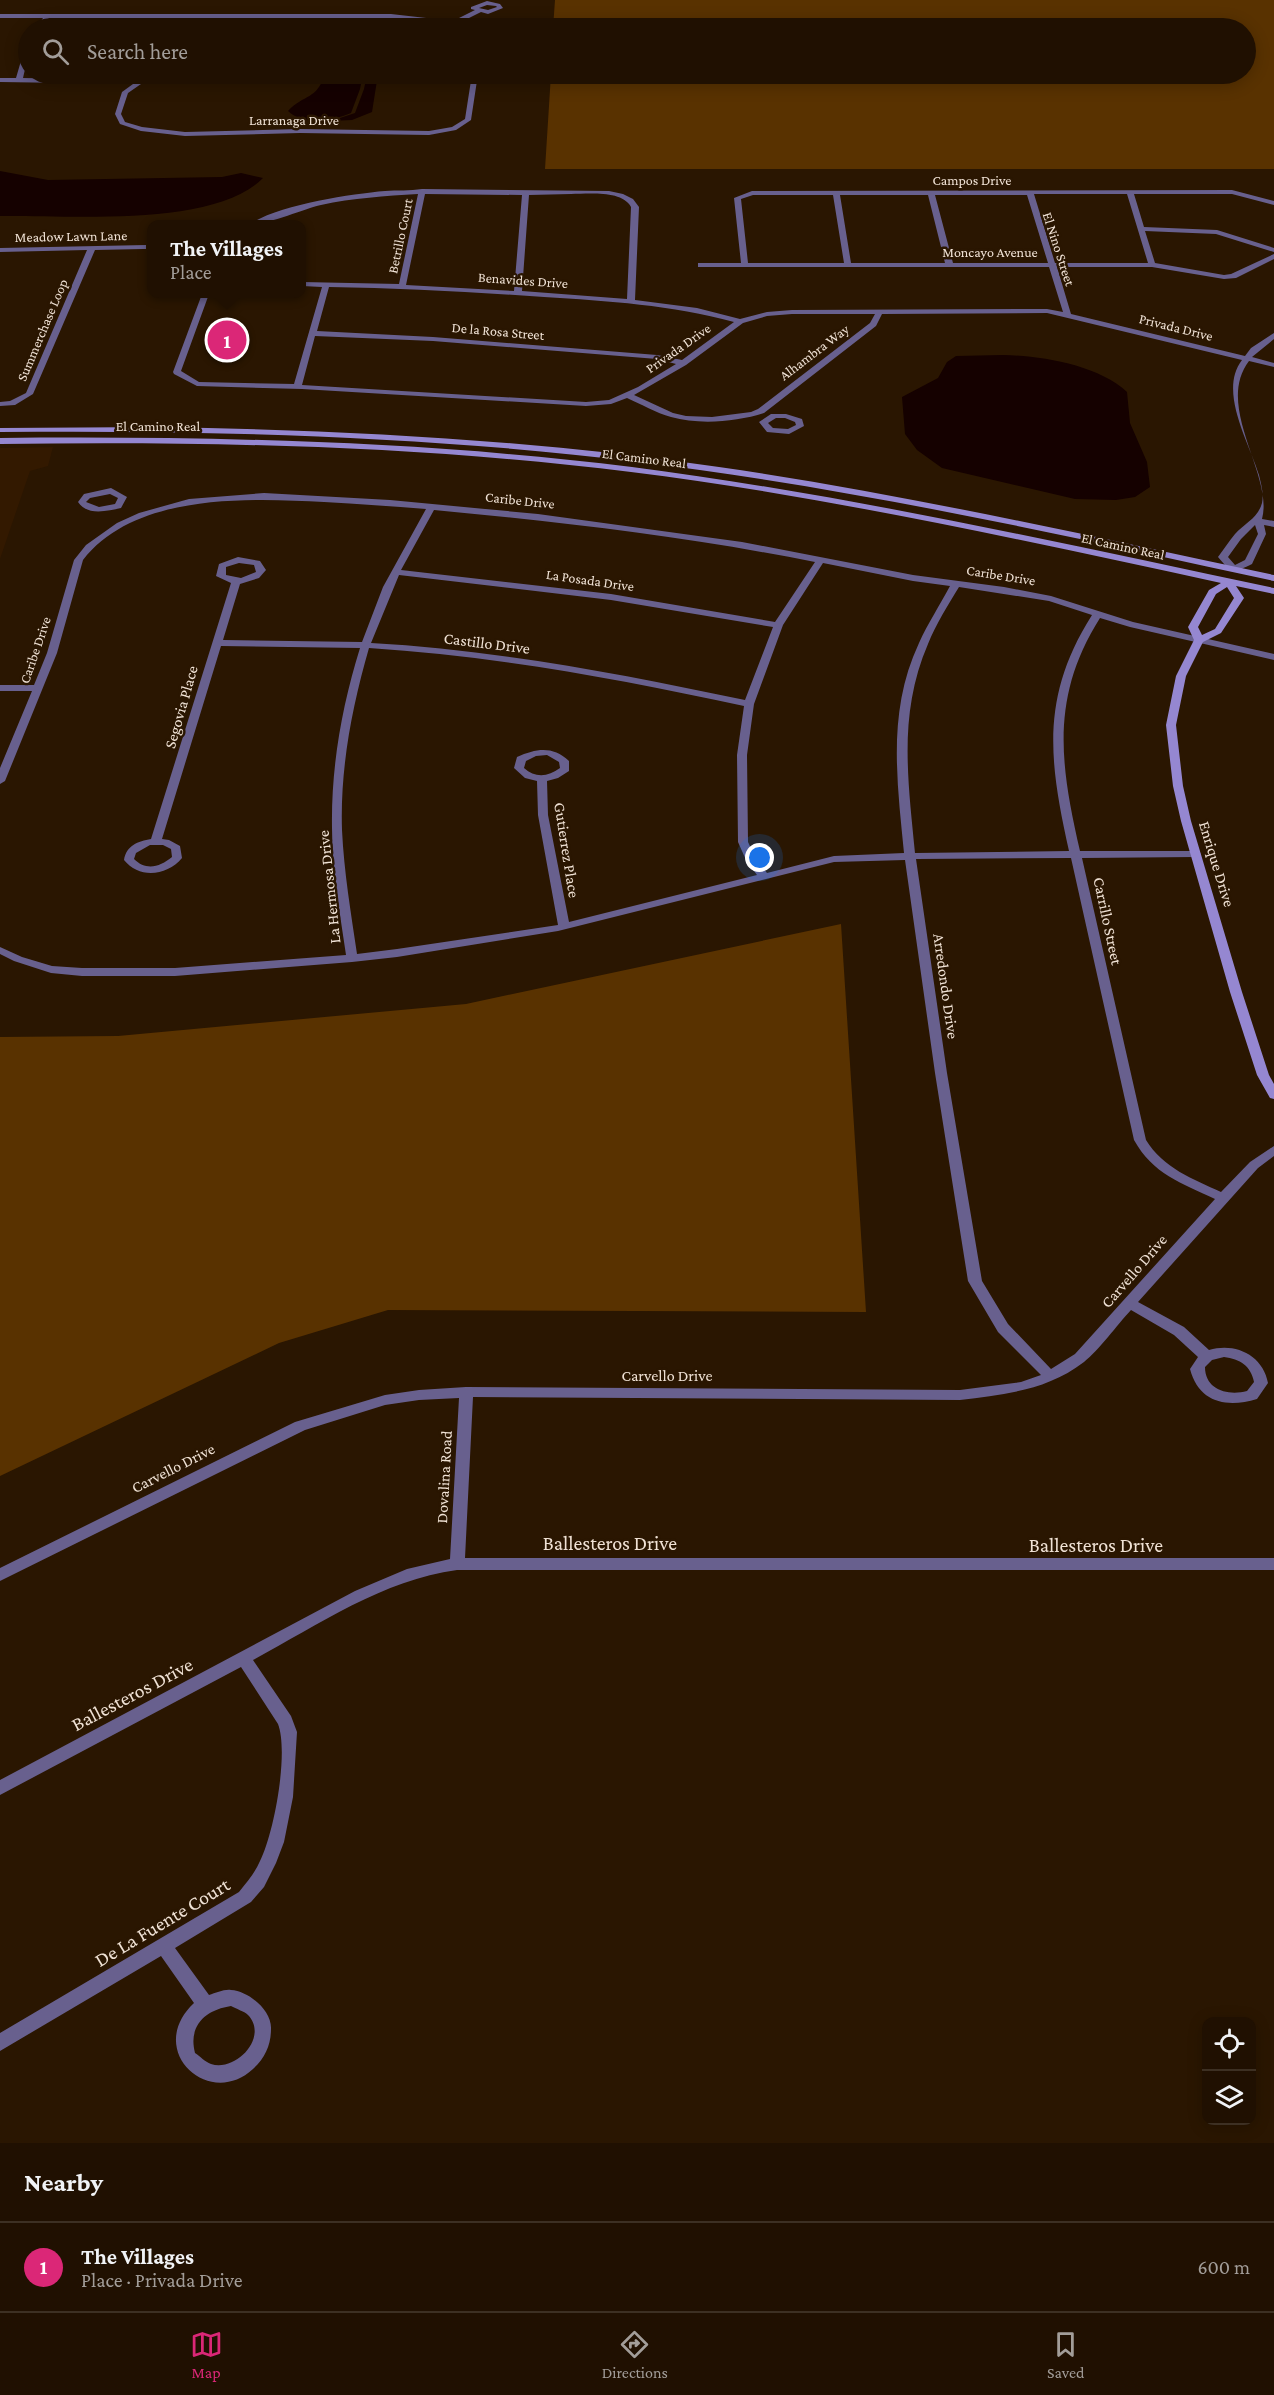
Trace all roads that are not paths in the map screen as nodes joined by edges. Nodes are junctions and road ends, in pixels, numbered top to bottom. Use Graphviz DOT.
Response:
graph roads {
  1 [pos="479,11"];
  2 [pos="0,15"];
  3 [pos="47,15"];
  4 [pos="45,18"];
  5 [pos="181,18"];
  6 [pos="268,18"];
  7 [pos="418,18"];
  8 [pos="464,18"];
  9 [pos="0,80"];
  10 [pos="18,80"];
  11 [pos="136,84"];
  12 [pos="473,84"];
  13 [pos="422,191"];
  14 [pos="836,192"];
  15 [pos="931,192"];
  16 [pos="1030,192"];
  17 [pos="1130,192"];
  18 [pos="526,193"];
  19 [pos="1274,203"];
  20 [pos="268,220"];
  21 [pos="1142,229"];
  22 [pos="143,247"];
  23 [pos="92,248"];
  24 [pos="0,250"];
  25 [pos="1274,250"];
  26 [pos="1274,256"];
  27 [pos="701,265"];
  28 [pos="745,265"];
  29 [pos="1152,265"];
  30 [pos="848,266"];
  31 [pos="950,266"];
  32 [pos="1054,266"];
  33 [pos="306,284"];
  34 [pos="326,284"];
  35 [pos="402,286"];
  36 [pos="518,293"];
  37 [pos="205,298"];
  38 [pos="631,302"];
  39 [pos="880,311"];
  40 [pos="1067,314"];
  41 [pos="740,321"];
  42 [pos="311,333"];
  43 [pos="1274,335"];
  44 [pos="1246,358"];
  45 [pos="683,363"];
  46 [pos="1274,365"];
  47 [pos="297,387"];
  48 [pos="628,395"];
  49 [pos="0,404"];
  50 [pos="761,411"];
  51 [pos="769,417"];
  52 [pos="0,430"];
  53 [pos="0,441"];
  54 [pos="431,507"];
  55 [pos="113,508"];
  56 [pos="135,518"];
  57 [pos="1258,521"];
  58 [pos="1274,524"];
  59 [pos="821,559"];
  60 [pos="1234,569"];
  61 [pos="397,572"];
  62 [pos="1274,578"];
  63 [pos="236,581"];
  64 [pos="1229,582"];
  65 [pos="956,583"];
  66 [pos="1274,591"];
  67 [pos="1098,613"];
  68 [pos="778,625"];
  69 [pos="1199,640"];
  70 [pos="218,643"];
  71 [pos="366,645"];
  72 [pos="1274,657"];
  73 [pos="0,688"];
  74 [pos="38,688"];
  75 [pos="749,704"];
  76 [pos="542,778"];
  77 [pos="0,781"];
  78 [pos="156,841"];
  79 [pos="1076,854"];
  80 [pos="1196,854"];
  81 [pos="910,856"];
  82 [pos="763,875"];
  83 [pos="564,926"];
  84 [pos="0,950"];
  85 [pos="352,958"];
  86 [pos="1274,1095"];
  87 [pos="1274,1150"];
  88 [pos="1223,1198"];
  89 [pos="1130,1304"];
  90 [pos="1206,1356"];
  91 [pos="1050,1376"];
  92 [pos="466,1392"];
  93 [pos="457,1564"];
  94 [pos="1274,1564"];
  95 [pos="0,1575"];
  96 [pos="244,1659"];
  97 [pos="0,1788"];
  98 [pos="164,1946"];
  99 [pos="205,2004"];
  100 [pos="0,2043"];
  1 -- 8 [label="street"];
  2 -- 3 [label="street"];
  3 -- 4 [label="street"];
  3 -- 5 [label="street"];
  6 -- 7 [label="street"];
  9 -- 10 [label="street"];
  11 -- 12 [label="street, Larranaga Drive"];
  13 -- 18 [label="street"];
  13 -- 20 [label="street"];
  13 -- 35 [label="street, Betrillo Court"];
  14 -- 15 [label="street, Campos Drive"];
  14 -- 28 [label="street, Campos Drive"];
  14 -- 30 [label="street"];
  15 -- 16 [label="street, Campos Drive"];
  15 -- 31 [label="street"];
  16 -- 17 [label="street, Campos Drive"];
  16 -- 32 [label="street, El Nino Street"];
  17 -- 19 [label="street, Campos Drive"];
  17 -- 21 [label="street"];
  18 -- 36 [label="street"];
  18 -- 38 [label="street"];
  21 -- 25 [label="street"];
  21 -- 29 [label="street"];
  22 -- 23 [label="street, Meadow Lawn Lane"];
  23 -- 24 [label="street, Meadow Lawn Lane"];
  23 -- 49 [label="street, Summerchase Loop"];
  26 -- 29 [label="street, Moncayo Avenue"];
  27 -- 28 [label="street, Moncayo Avenue"];
  28 -- 30 [label="street, Moncayo Avenue"];
  29 -- 32 [label="street, Moncayo Avenue"];
  30 -- 31 [label="street, Moncayo Avenue"];
  31 -- 32 [label="street, Moncayo Avenue"];
  32 -- 40 [label="street, El Nino Street"];
  33 -- 34 [label="street, Benavides Drive"];
  34 -- 35 [label="street, Benavides Drive"];
  34 -- 42 [label="street"];
  35 -- 36 [label="street, Benavides Drive"];
  36 -- 38 [label="street, Benavides Drive"];
  37 -- 47 [label="street, Privada Drive"];
  38 -- 41 [label="street, Benavides Drive"];
  39 -- 40 [label="street, Privada Drive"];
  39 -- 41 [label="street, Privada Drive"];
  39 -- 50 [label="street, Alhambra Way"];
  40 -- 44 [label="street, Privada Drive"];
  41 -- 45 [label="street, Privada Drive"];
  42 -- 45 [label="street, De la Rosa Street"];
  42 -- 47 [label="street"];
  43 -- 44 [label="street"];
  44 -- 46 [label="street, Privada Drive"];
  44 -- 57 [label="street"];
  45 -- 48 [label="street, Privada Drive"];
  47 -- 48 [label="street, Privada Drive"];
  48 -- 50 [label="street, Alhambra Way"];
  50 -- 51 [label="street"];
  52 -- 60 [label="main road, El Camino Real"];
  53 -- 64 [label="main road, El Camino Real"];
  54 -- 56 [label="street, Caribe Drive"];
  54 -- 59 [label="street, Caribe Drive"];
  54 -- 61 [label="street, La Hermosa Drive"];
  55 -- 56 [label="street"];
  56 -- 74 [label="street, Caribe Drive"];
  57 -- 58 [label="street"];
  57 -- 60 [label="street"];
  57 -- 60 [label="street"];
  59 -- 65 [label="street, Caribe Drive"];
  59 -- 68 [label="street"];
  60 -- 62 [label="main road, El Camino Real"];
  60 -- 64 [label="main road"];
  61 -- 68 [label="street, La Posada Drive"];
  61 -- 71 [label="street, La Hermosa Drive"];
  63 -- 70 [label="street, Segovia Place"];
  64 -- 66 [label="main road, El Camino Real"];
  64 -- 69 [label="main road, Enrique Drive"];
  64 -- 69 [label="main road, Enrique Drive"];
  65 -- 67 [label="street, Caribe Drive"];
  65 -- 81 [label="street, Arredondo Drive"];
  67 -- 69 [label="street, Caribe Drive"];
  67 -- 79 [label="street, Carrillo Street"];
  68 -- 75 [label="street"];
  69 -- 72 [label="street, Caribe Drive"];
  69 -- 80 [label="main road, Enrique Drive"];
  70 -- 71 [label="street, Castillo Drive"];
  70 -- 78 [label="street, Segovia Place"];
  71 -- 75 [label="street, Castillo Drive"];
  71 -- 85 [label="street, La Hermosa Drive"];
  73 -- 74 [label="street"];
  74 -- 77 [label="street, Caribe Drive"];
  75 -- 82 [label="street"];
  76 -- 83 [label="street, Gutierrez Place"];
  79 -- 80 [label="street"];
  79 -- 81 [label="street"];
  79 -- 88 [label="street, Carrillo Street"];
  80 -- 86 [label="main road, Enrique Drive"];
  81 -- 82 [label="street"];
  81 -- 91 [label="street, Arredondo Drive"];
  82 -- 83 [label="street"];
  83 -- 85 [label="street"];
  84 -- 85 [label="street"];
  87 -- 88 [label="street, Carvello Drive"];
  88 -- 89 [label="street, Carvello Drive"];
  89 -- 90 [label="street"];
  89 -- 91 [label="street, Carvello Drive"];
  90 -- 90 [label="street"];
  91 -- 92 [label="street, Carvello Drive"];
  92 -- 93 [label="street, Dovalina Road"];
  92 -- 95 [label="street, Carvello Drive"];
  93 -- 94 [label="street, Ballesteros Drive"];
  93 -- 96 [label="street, Ballesteros Drive"];
  96 -- 97 [label="street, Ballesteros Drive"];
  96 -- 98 [label="street, De La Fuente Court"];
  98 -- 99 [label="street"];
  98 -- 100 [label="street, De La Fuente Court"];
  99 -- 99 [label="street"];
}
